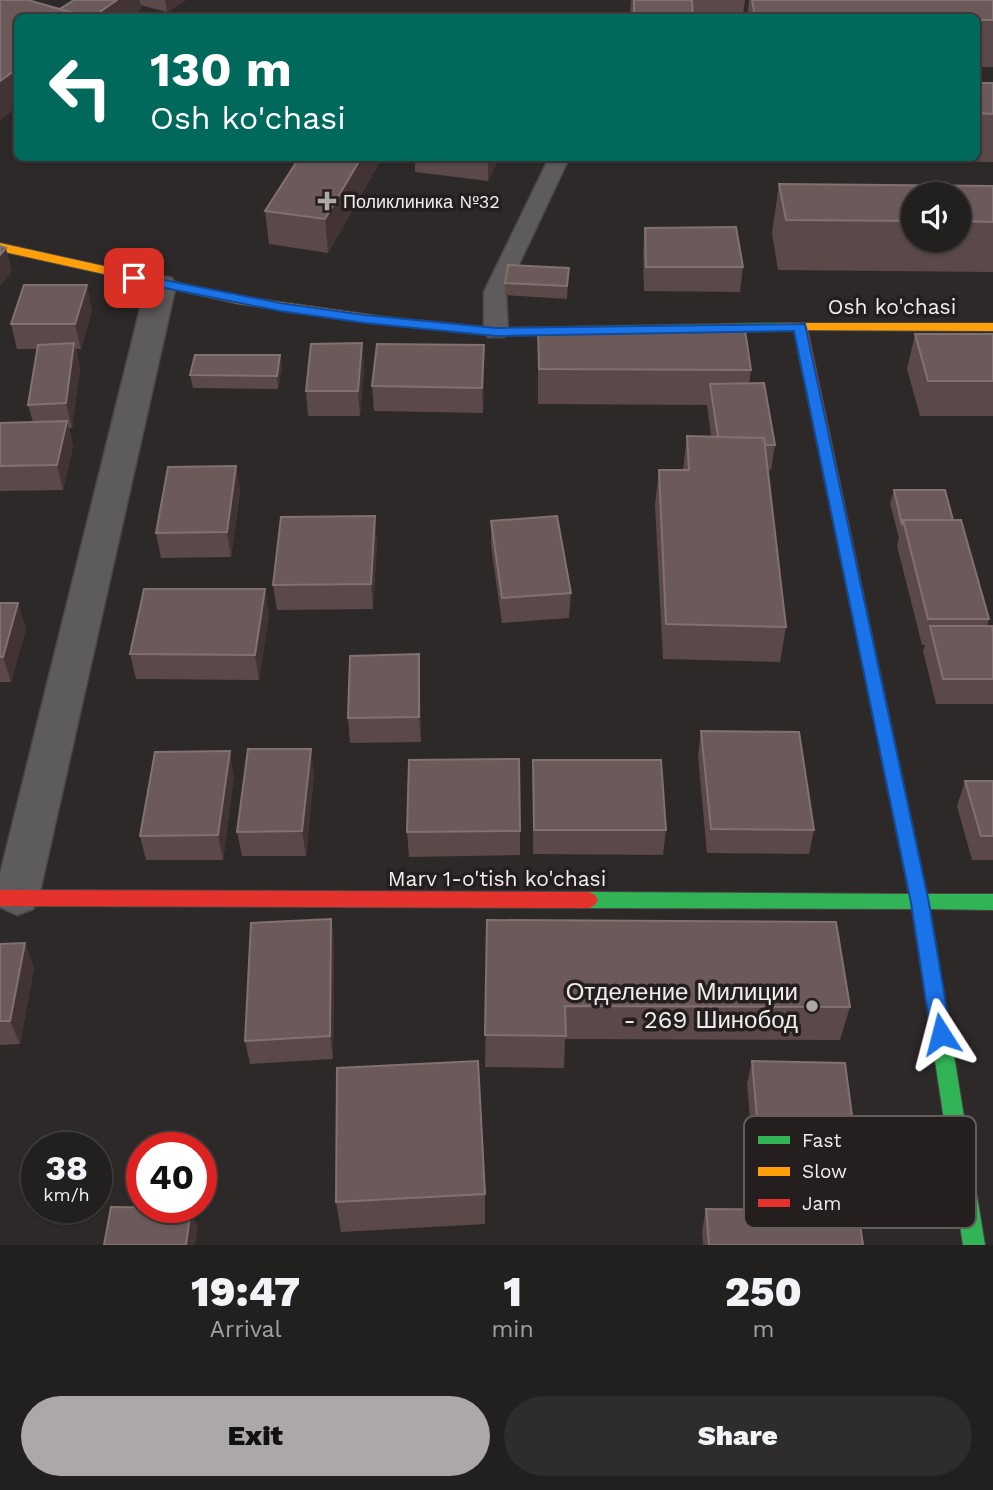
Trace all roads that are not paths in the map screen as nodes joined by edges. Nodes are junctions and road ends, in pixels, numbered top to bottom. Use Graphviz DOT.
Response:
graph roads {
  1 [pos="558,161"];
  2 [pos="0,247"];
  3 [pos="161,285"];
  4 [pos="800,327"];
  5 [pos="993,327"];
  6 [pos="496,332"];
  7 [pos="8,897"];
  8 [pos="993,902"];
  9 [pos="920,903"];
  10 [pos="954,1116"];
  1 -- 6 [label="lane"];
  2 -- 3 [label="street, Osh ko'chasi"];
  3 -- 6 [label="street, Osh ko'chasi"];
  3 -- 7 [label="street"];
  4 -- 5 [label="street, Osh ko'chasi"];
  4 -- 6 [label="street, Osh ko'chasi"];
  4 -- 9 [label="street"];
  7 -- 9 [label="street, Marv 1-o'tish ko'chasi"];
  8 -- 9 [label="street, Marv 1-o'tish ko'chasi"];
  9 -- 10 [label="street"];
}
